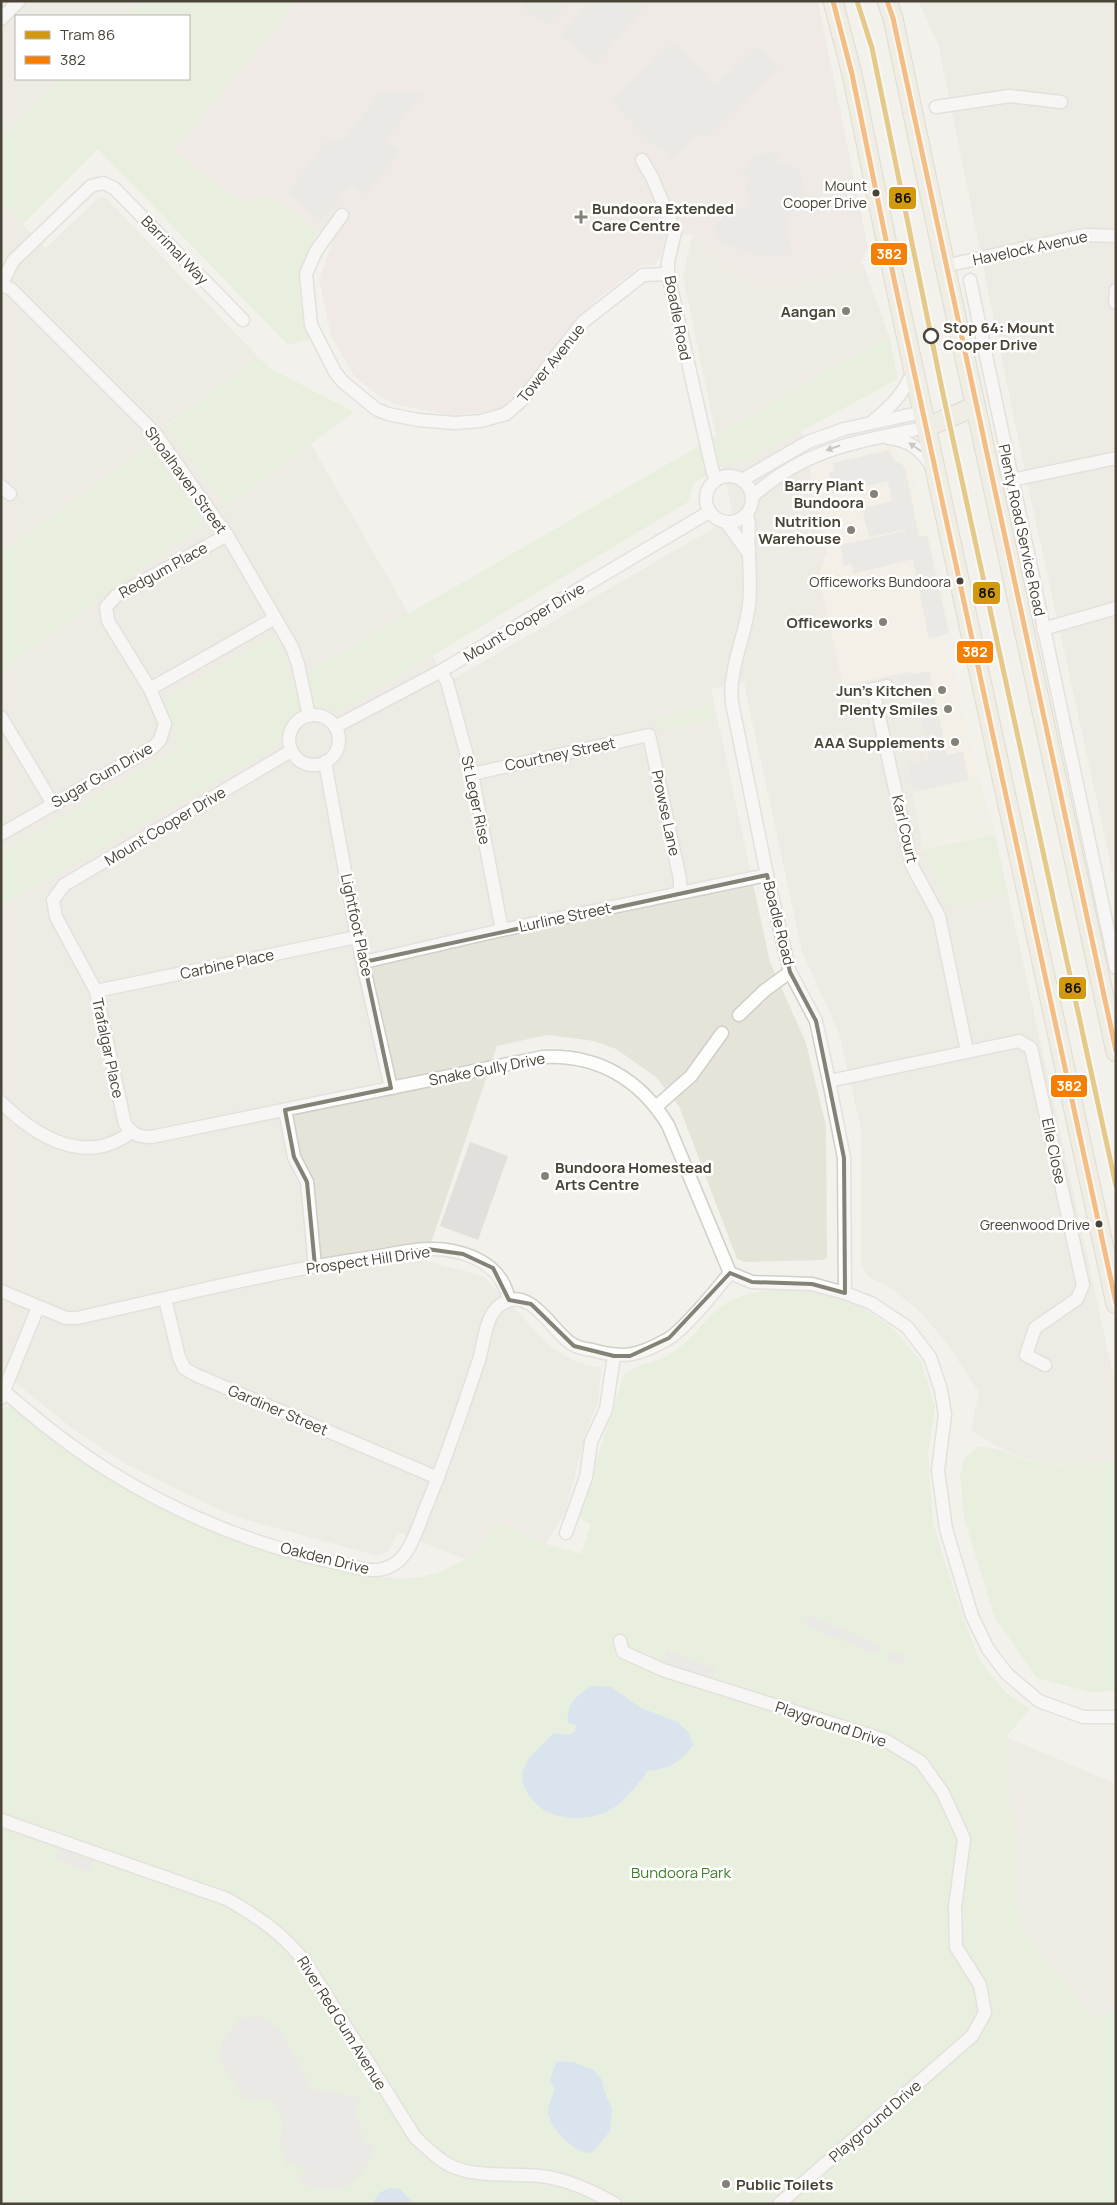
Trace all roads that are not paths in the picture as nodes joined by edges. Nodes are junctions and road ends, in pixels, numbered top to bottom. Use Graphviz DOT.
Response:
graph roads {
  1 [pos="19,1"];
  2 [pos="833,1"];
  3 [pos="887,1"];
  4 [pos="1,19"];
  5 [pos="1062,102"];
  6 [pos="936,107"];
  7 [pos="642,160"];
  8 [pos="342,215"];
  9 [pos="1116,236"];
  10 [pos="945,266"];
  11 [pos="668,274"];
  12 [pos="970,280"];
  13 [pos="2,285"];
  14 [pos="953,303"];
  15 [pos="977,317"];
  16 [pos="243,320"];
  17 [pos="914,368"];
  18 [pos="976,406"];
  19 [pos="925,419"];
  20 [pos="871,423"];
  21 [pos="881,437"];
  22 [pos="1116,458"];
  23 [pos="937,475"];
  24 [pos="717,479"];
  25 [pos="742,480"];
  26 [pos="1012,480"];
  27 [pos="753,496"];
  28 [pos="709,512"];
  29 [pos="747,515"];
  30 [pos="727,523"];
  31 [pos="227,535"];
  32 [pos="747,551"];
  33 [pos="1116,608"];
  34 [pos="275,618"];
  35 [pos="1043,629"];
  36 [pos="441,671"];
  37 [pos="887,686"];
  38 [pos="150,689"];
  39 [pos="309,716"];
  40 [pos="1,717"];
  41 [pos="335,727"];
  42 [pos="649,735"];
  43 [pos="1068,744"];
  44 [pos="1050,750"];
  45 [pos="291,751"];
  46 [pos="325,762"];
  47 [pos="472,774"];
  48 [pos="52,804"];
  49 [pos="1,834"];
  50 [pos="767,875"];
  51 [pos="64,886"];
  52 [pos="680,892"];
  53 [pos="502,930"];
  54 [pos="357,936"];
  55 [pos="364,962"];
  56 [pos="1116,968"];
  57 [pos="790,972"];
  58 [pos="96,991"];
  59 [pos="739,1016"];
  60 [pos="722,1034"];
  61 [pos="967,1051"];
  62 [pos="1116,1052"];
  63 [pos="829,1081"];
  64 [pos="391,1088"];
  65 [pos="1,1102"];
  66 [pos="657,1106"];
  67 [pos="285,1110"];
  68 [pos="131,1132"];
  69 [pos="316,1266"];
  70 [pos="730,1273"];
  71 [pos="1,1290"];
  72 [pos="845,1293"];
  73 [pos="165,1299"];
  74 [pos="509,1300"];
  75 [pos="1116,1304"];
  76 [pos="38,1307"];
  77 [pos="614,1356"];
  78 [pos="1046,1365"];
  79 [pos="3,1395"];
  80 [pos="438,1478"];
  81 [pos="566,1533"];
  82 [pos="620,1640"];
  83 [pos="1116,1717"];
  84 [pos="1,1820"];
  85 [pos="615,2204"];
  86 [pos="779,2204"];
  1 -- 4 [label="street"];
  2 -- 17 [label="highway"];
  3 -- 10 [label="highway"];
  5 -- 6 [label="street"];
  7 -- 11 [label="street, Boadle Road"];
  8 -- 11 [label="street, Tower Avenue"];
  9 -- 10 [label="street, Havelock Avenue"];
  10 -- 14 [label="highway"];
  11 -- 24 [label="street, Boadle Road"];
  12 -- 15 [label="street, Plenty Road Service Road"];
  13 -- 16 [label="street, Barrimal Way"];
  13 -- 31 [label="street, Shoalhaven Street"];
  14 -- 15 [label="street"];
  14 -- 18 [label="highway"];
  15 -- 26 [label="street, Plenty Road Service Road"];
  17 -- 19 [label="highway"];
  17 -- 20 [label="street"];
  18 -- 19 [label="highway"];
  18 -- 44 [label="highway"];
  19 -- 20 [label="street"];
  19 -- 21 [label="street"];
  19 -- 23 [label="highway"];
  20 -- 25 [label="street"];
  23 -- 21 [label="street, one-way"];
  21 -- 27 [label="street, one-way"];
  22 -- 26 [label="street"];
  23 -- 75 [label="highway"];
  24 -- 25 [label="street"];
  24 -- 28 [label="street"];
  25 -- 27 [label="street"];
  26 -- 35 [label="street, Plenty Road Service Road"];
  27 -- 29 [label="street"];
  28 -- 30 [label="street"];
  28 -- 36 [label="street, Mount Cooper Drive"];
  29 -- 30 [label="street"];
  29 -- 32 [label="street, Boadle Road"];
  30 -- 32 [label="street"];
  31 -- 34 [label="street, Shoalhaven Street"];
  31 -- 38 [label="street, Redgum Place"];
  32 -- 50 [label="street, Boadle Road"];
  33 -- 35 [label="street"];
  34 -- 38 [label="street"];
  34 -- 39 [label="street, Shoalhaven Street"];
  35 -- 43 [label="street, Plenty Road Service Road"];
  36 -- 41 [label="street, Mount Cooper Drive"];
  36 -- 47 [label="street, St Leger Rise"];
  37 -- 61 [label="street, Karl Court"];
  38 -- 48 [label="street, Sugar Gum Drive"];
  39 -- 41 [label="street"];
  39 -- 45 [label="street"];
  40 -- 48 [label="street"];
  41 -- 46 [label="street"];
  42 -- 47 [label="street, Courtney Street"];
  42 -- 52 [label="street, Prowse Lane"];
  43 -- 44 [label="street"];
  43 -- 56 [label="street, Plenty Road Service Road"];
  44 -- 62 [label="highway"];
  45 -- 46 [label="street"];
  45 -- 51 [label="street, Mount Cooper Drive"];
  46 -- 54 [label="street, Lightfoot Place"];
  47 -- 53 [label="street, St Leger Rise"];
  48 -- 49 [label="street, Sugar Gum Drive"];
  50 -- 52 [label="street, Lurline Street"];
  50 -- 57 [label="street, Boadle Road"];
  51 -- 58 [label="street, Trafalgar Place"];
  52 -- 53 [label="street, Lurline Street"];
  53 -- 55 [label="street, Lurline Street"];
  54 -- 55 [label="street, Lightfoot Place"];
  54 -- 58 [label="street, Carbine Place"];
  55 -- 64 [label="street, Lightfoot Place"];
  57 -- 59 [label="street"];
  57 -- 63 [label="street, Boadle Road"];
  58 -- 68 [label="street, Trafalgar Place"];
  60 -- 66 [label="street"];
  61 -- 63 [label="street, Elle Close"];
  61 -- 78 [label="street, Elle Close"];
  63 -- 72 [label="street, Boadle Road"];
  64 -- 66 [label="street, Snake Gully Drive"];
  64 -- 67 [label="street, Snake Gully Drive"];
  65 -- 68 [label="street"];
  66 -- 70 [label="street, Snake Gully Drive"];
  67 -- 68 [label="street, Snake Gully Drive"];
  67 -- 69 [label="street"];
  69 -- 73 [label="street, Prospect Hill Drive"];
  69 -- 74 [label="street, Prospect Hill Drive"];
  70 -- 72 [label="street"];
  70 -- 77 [label="street"];
  71 -- 76 [label="street, Prospect Hill Drive"];
  72 -- 83 [label="street"];
  73 -- 76 [label="street, Prospect Hill Drive"];
  73 -- 80 [label="street, Gardiner Street"];
  74 -- 77 [label="street"];
  74 -- 80 [label="street, Oakden Drive"];
  76 -- 79 [label="street"];
  77 -- 81 [label="street"];
  79 -- 80 [label="street, Oakden Drive"];
  82 -- 86 [label="street, Playground Drive"];
  84 -- 85 [label="street, River Red Gum Avenue"];
}
